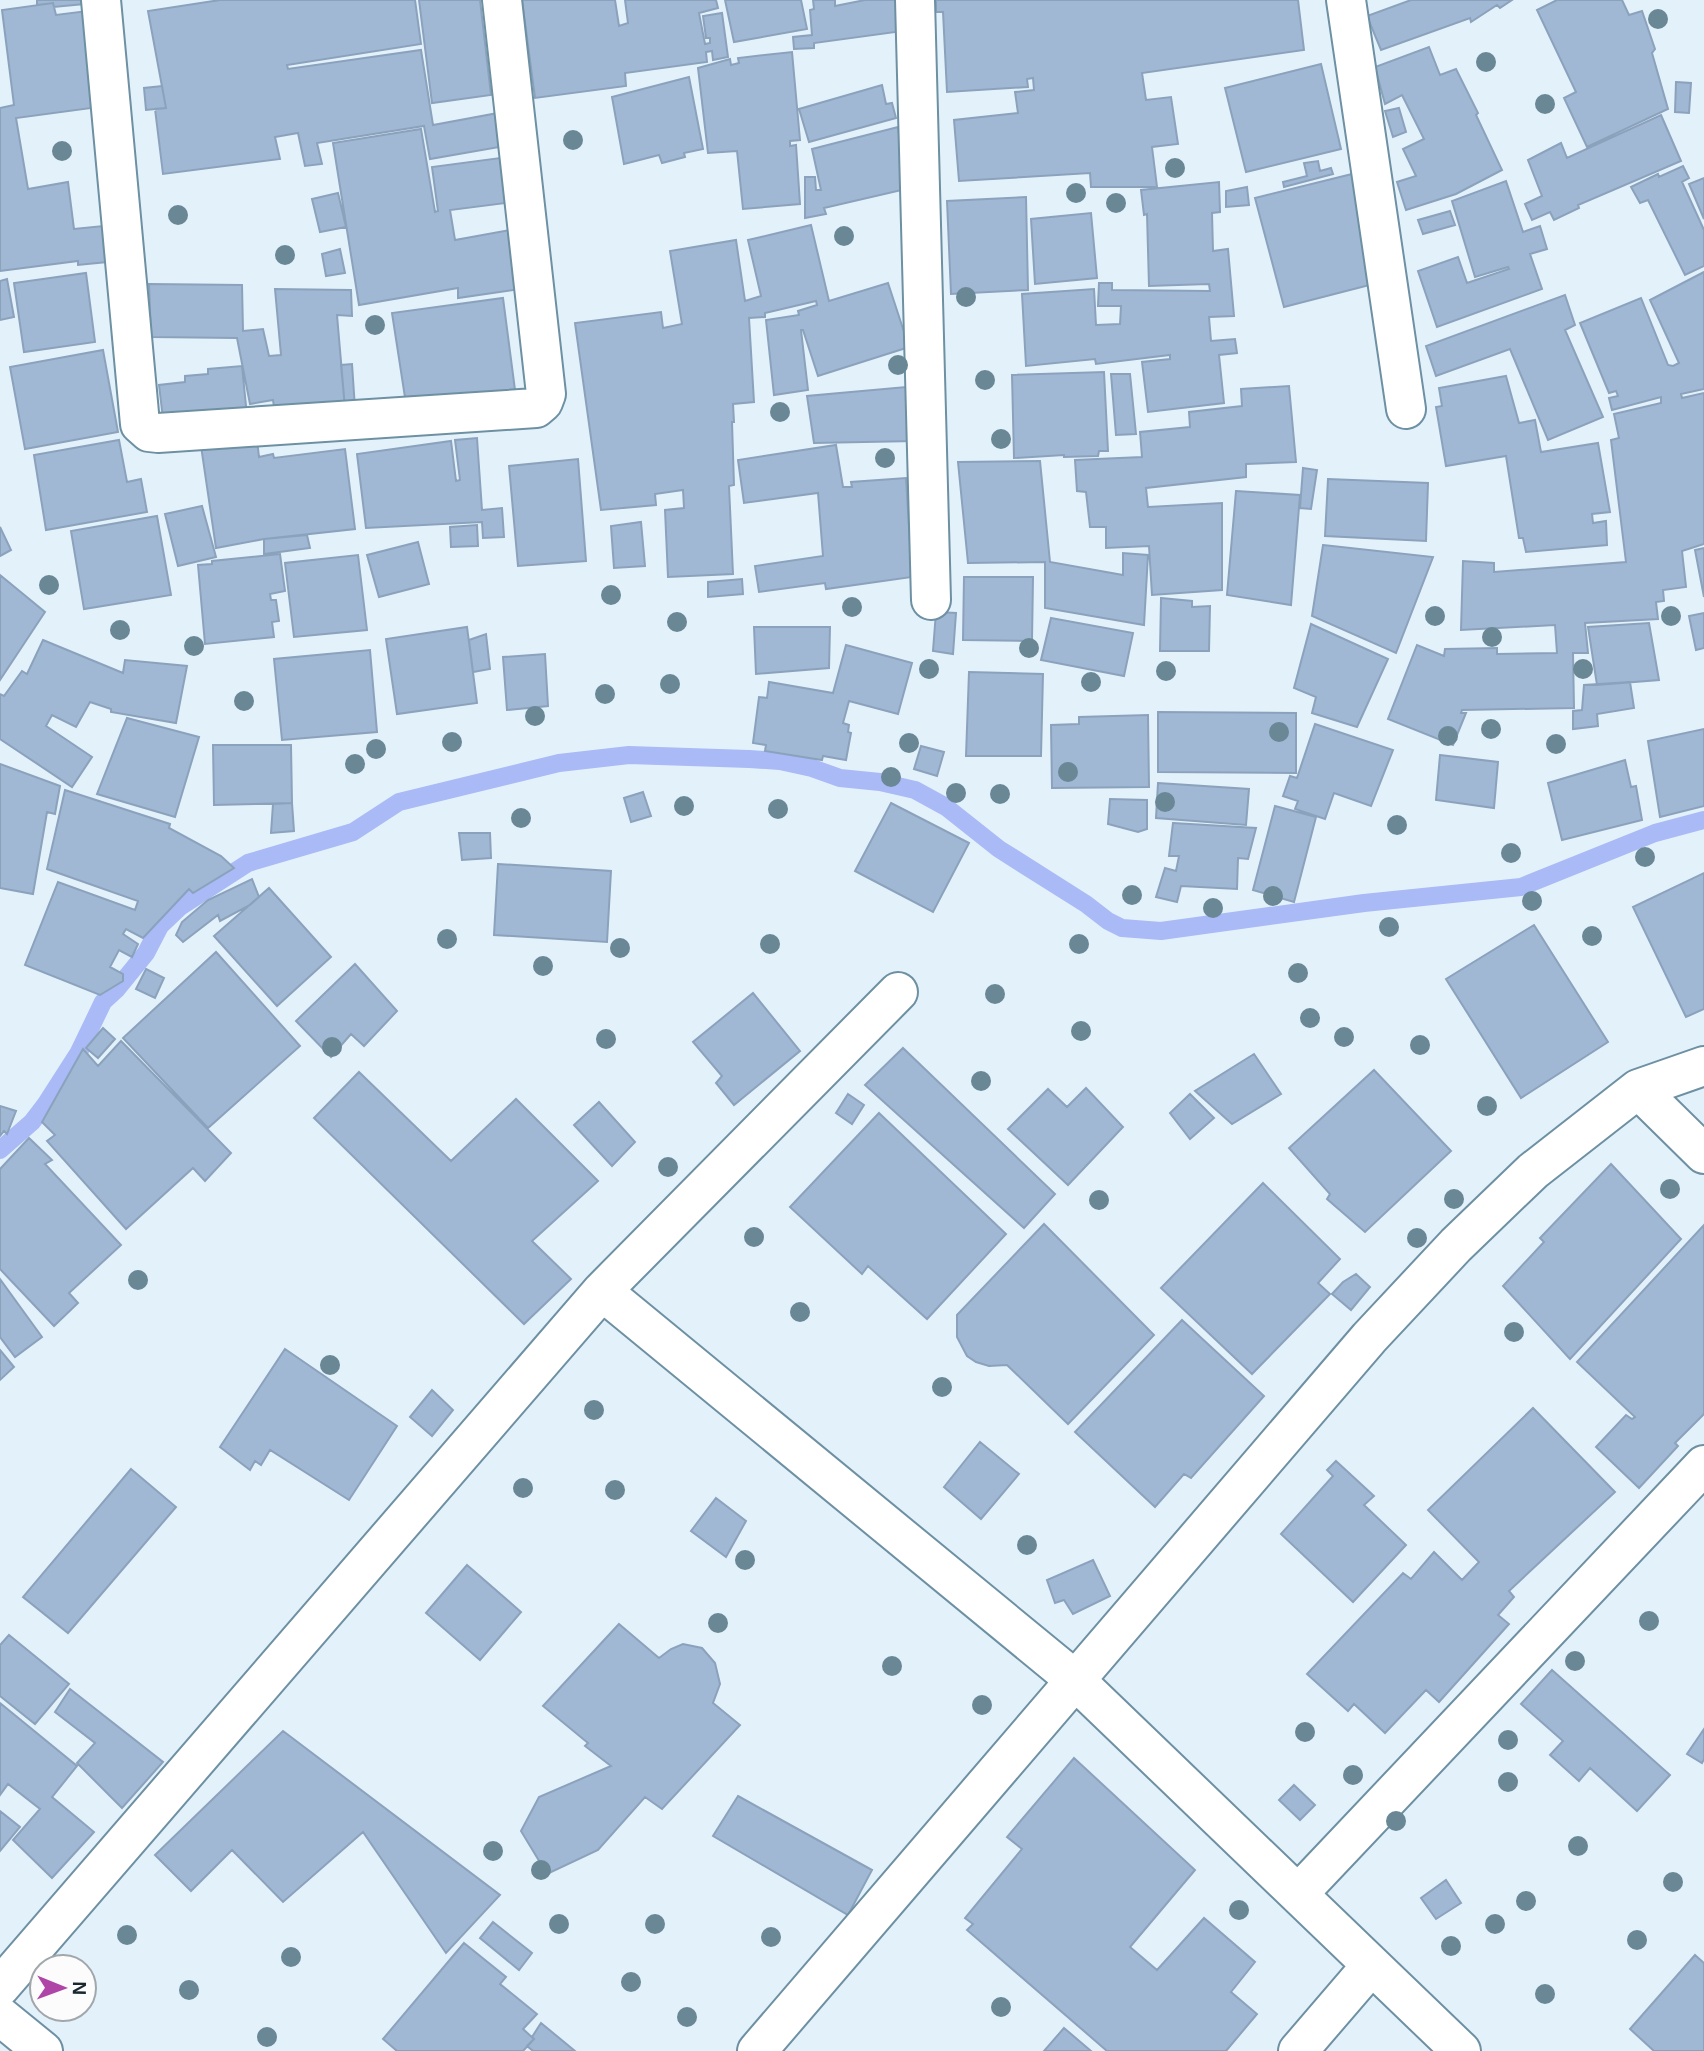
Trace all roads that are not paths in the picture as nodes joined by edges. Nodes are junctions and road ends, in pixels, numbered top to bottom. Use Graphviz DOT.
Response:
graph roads {
  1 [pos="101,0"];
  2 [pos="502,0"];
  3 [pos="915,0"];
  4 [pos="1346,0"];
  5 [pos="1406,409"];
  6 [pos="932,600"];
  7 [pos="898,992"];
  8 [pos="1704,1066"];
  9 [pos="1638,1089"];
  10 [pos="1704,1154"];
  11 [pos="602,1291"];
  12 [pos="1704,1465"];
  13 [pos="1074,1679"];
  14 [pos="1298,1894"];
  15 [pos="1371,1966"];
  16 [pos="0,1987"];
  17 [pos="0,2016"];
  18 [pos="43,2051"];
  19 [pos="757,2051"];
  20 [pos="1298,2051"];
  21 [pos="1461,2051"];
  1 -- 2 [label="street"];
  3 -- 6 [label="street"];
  4 -- 5 [label="street"];
  7 -- 11 [label="street"];
  8 -- 9 [label="street"];
  9 -- 10 [label="street"];
  9 -- 13 [label="street"];
  11 -- 13 [label="street"];
  11 -- 16 [label="street"];
  12 -- 14 [label="street"];
  13 -- 14 [label="street"];
  13 -- 19 [label="street"];
  14 -- 15 [label="street"];
  15 -- 20 [label="street"];
  15 -- 21 [label="street"];
  17 -- 18 [label="street"];
}
